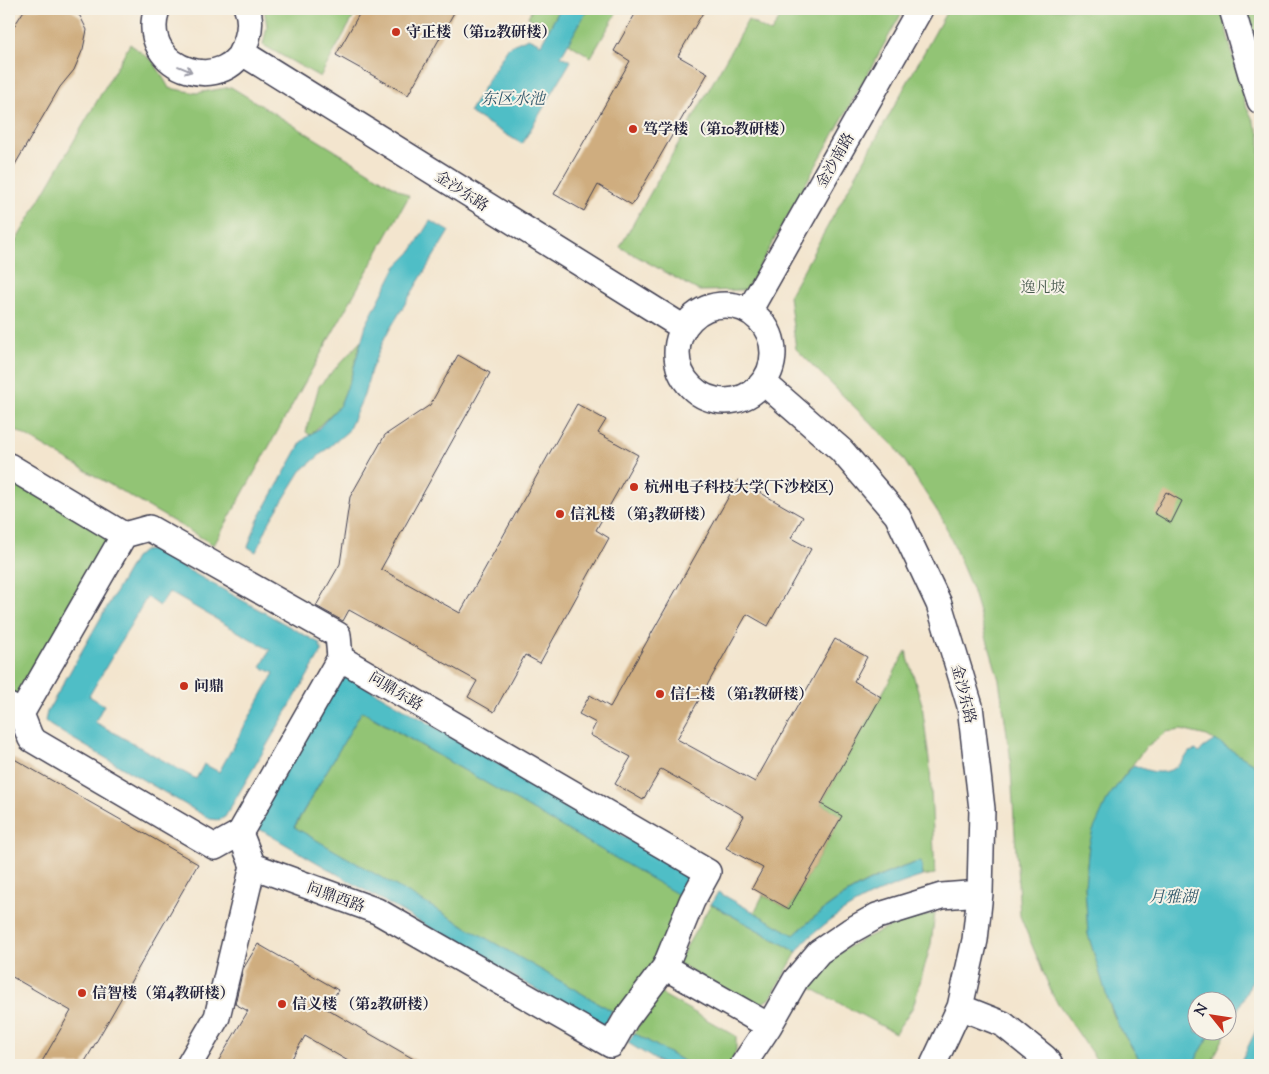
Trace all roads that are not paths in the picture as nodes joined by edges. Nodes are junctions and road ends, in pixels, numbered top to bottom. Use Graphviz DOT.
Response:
graph roads {
  1 [pos="158,9"];
  2 [pos="247,9"];
  3 [pos="920,9"];
  4 [pos="1232,9"];
  5 [pos="241,52"];
  6 [pos="1260,101"];
  7 [pos="749,311"];
  8 [pos="684,328"];
  9 [pos="763,382"];
  10 [pos="9,466"];
  11 [pos="124,534"];
  12 [pos="340,658"];
  13 [pos="15,710"];
  14 [pos="240,833"];
  15 [pos="253,866"];
  16 [pos="980,893"];
  17 [pos="665,967"];
  18 [pos="960,1007"];
  19 [pos="769,1026"];
  20 [pos="189,1065"];
  21 [pos="743,1065"];
  22 [pos="933,1065"];
  23 [pos="1050,1065"];
  1 -- 5 [label="street, one-way"];
  2 -- 5 [label="street"];
  3 -- 7 [label="street, 金沙南路"];
  4 -- 6 [label="street"];
  5 -- 8 [label="street, 金沙东路"];
  7 -- 8 [label="street"];
  7 -- 9 [label="street"];
  8 -- 9 [label="street"];
  9 -- 16 [label="street, 金沙东路"];
  10 -- 11 [label="street"];
  11 -- 12 [label="street"];
  11 -- 13 [label="street"];
  12 -- 14 [label="street"];
  12 -- 17 [label="street, 问鼎东路"];
  13 -- 14 [label="street"];
  14 -- 15 [label="street"];
  15 -- 17 [label="street, 问鼎西路"];
  15 -- 20 [label="street"];
  16 -- 18 [label="street, 金沙东路"];
  16 -- 19 [label="street"];
  17 -- 19 [label="street"];
  18 -- 22 [label="street, 金沙东路"];
  18 -- 23 [label="street"];
  19 -- 21 [label="street"];
}
